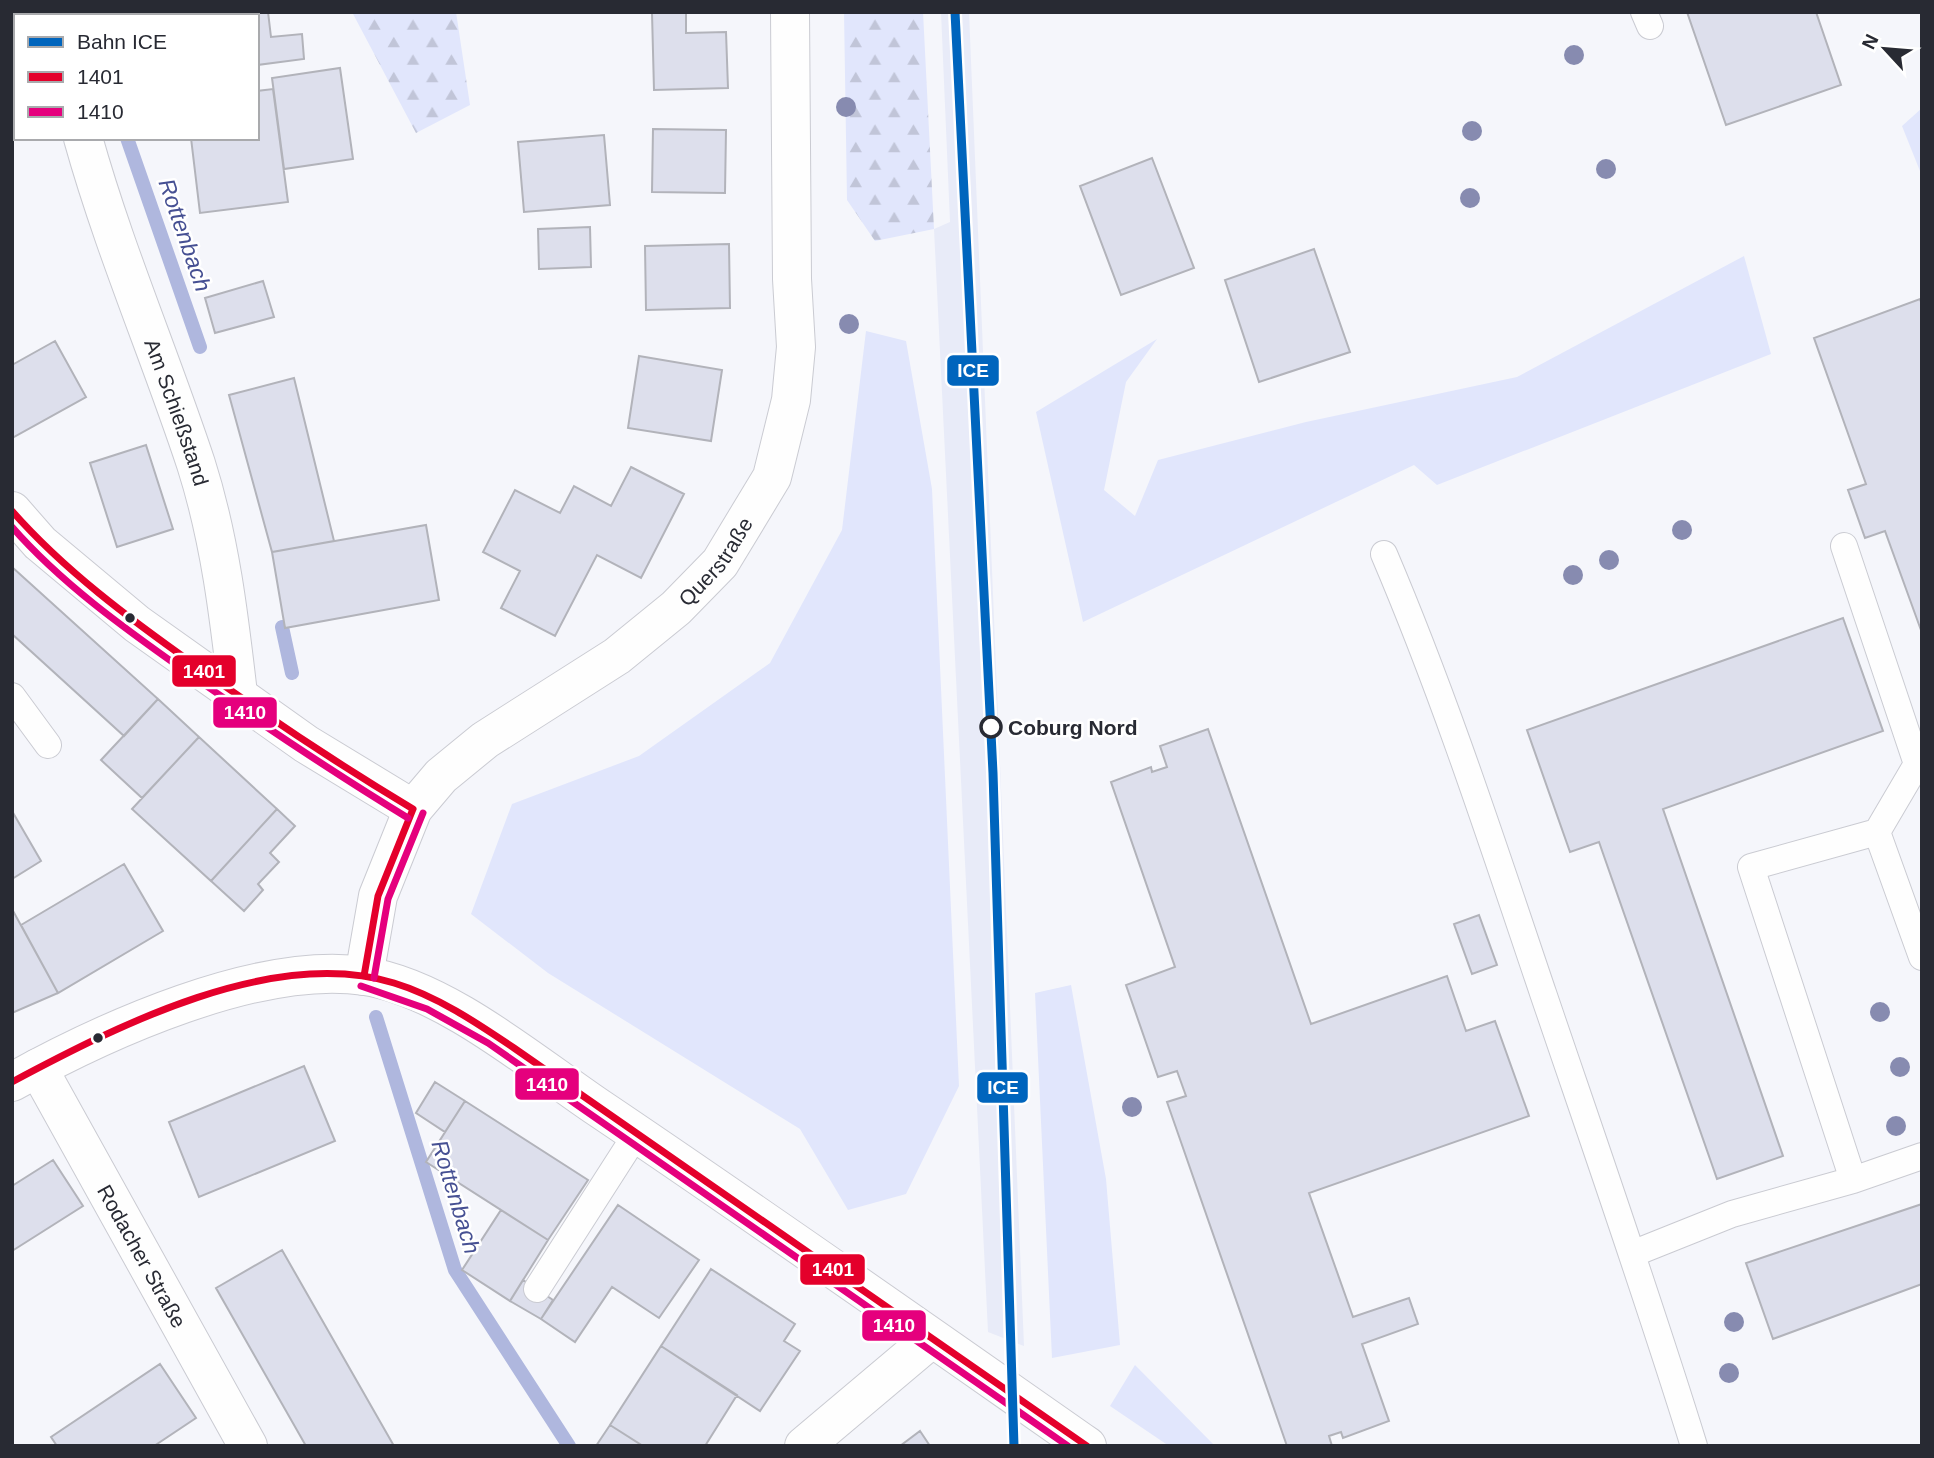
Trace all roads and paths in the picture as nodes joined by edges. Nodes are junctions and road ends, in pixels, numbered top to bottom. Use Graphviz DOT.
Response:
graph roads {
  1 [pos="790,12"];
  2 [pos="84,140"];
  3 [pos="12,511"];
  4 [pos="1844,546"];
  5 [pos="1384,554"];
  6 [pos="238,694"];
  7 [pos="12,696"];
  8 [pos="48,745"];
  9 [pos="413,809"];
  10 [pos="1877,832"];
  11 [pos="1922,957"];
  12 [pos="365,976"];
  13 [pos="25,1075"];
  14 [pos="637,1133"];
  15 [pos="1922,1156"];
  16 [pos="1853,1180"];
  17 [pos="1632,1254"];
  18 [pos="537,1289"];
  19 [pos="931,1339"];
  20 [pos="248,1446"];
  21 [pos="804,1446"];
  22 [pos="1087,1446"];
  23 [pos="1694,1446"];
  1 -- 9 [label="street, Querstraße"];
  2 -- 6 [label="street, Am Schießstand"];
  3 -- 6 [label="street"];
  4 -- 10 [label="lane"];
  5 -- 17 [label="lane"];
  6 -- 9 [label="street"];
  7 -- 8 [label="lane"];
  9 -- 12 [label="street, Querstraße"];
  10 -- 11 [label="lane"];
  10 -- 16 [label="lane"];
  12 -- 13 [label="street, Rodacher Straße"];
  12 -- 14 [label="street, Rodacher Straße"];
  13 -- 20 [label="street, Rodacher Straße"];
  14 -- 18 [label="lane"];
  14 -- 19 [label="street, Rodacher Straße"];
  15 -- 16 [label="lane"];
  16 -- 17 [label="lane"];
  17 -- 23 [label="lane"];
  19 -- 21 [label="street"];
  19 -- 22 [label="street, Rodacher Straße"];
}
